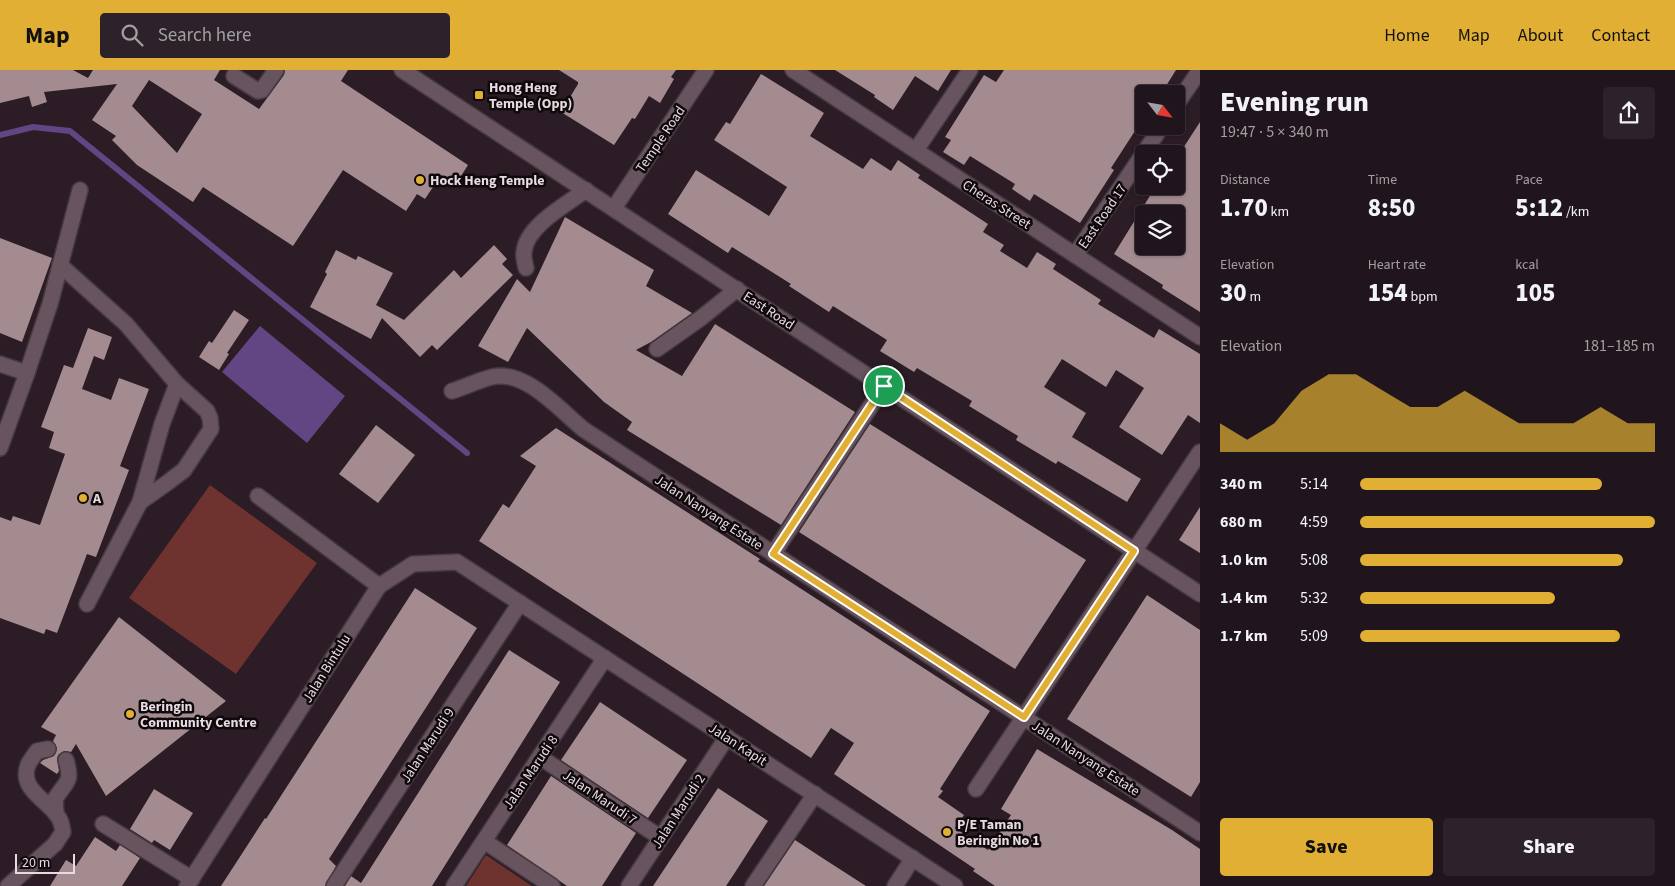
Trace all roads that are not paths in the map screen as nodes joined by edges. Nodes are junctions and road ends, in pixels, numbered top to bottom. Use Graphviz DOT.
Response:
graph roads {
  1 [pos="276,70"];
  2 [pos="402,70"];
  3 [pos="706,70"];
  4 [pos="793,70"];
  5 [pos="970,70"];
  6 [pos="1200,70"];
  7 [pos="234,76"];
  8 [pos="1185,92"];
  9 [pos="1156,135"];
  10 [pos="916,150"];
  11 [pos="80,190"];
  12 [pos="586,190"];
  13 [pos="614,208"];
  14 [pos="1075,255"];
  15 [pos="60,265"];
  16 [pos="526,268"];
  17 [pos="737,289"];
  18 [pos="1200,337"];
  19 [pos="657,349"];
  20 [pos="0,364"];
  21 [pos="27,373"];
  22 [pos="177,384"];
  23 [pos="884,386"];
  24 [pos="452,391"];
  25 [pos="0,448"];
  26 [pos="1200,452"];
  27 [pos="258,496"];
  28 [pos="140,502"];
  29 [pos="1134,551"];
  30 [pos="773,554"];
  31 [pos="379,586"];
  32 [pos="1200,594"];
  33 [pos="520,603"];
  34 [pos="87,604"];
  35 [pos="605,658"];
  36 [pos="1024,717"];
  37 [pos="727,737"];
  38 [pos="48,749"];
  39 [pos="540,757"];
  40 [pos="66,760"];
  41 [pos="976,789"];
  42 [pos="815,794"];
  43 [pos="56,813"];
  44 [pos="103,824"];
  45 [pos="1200,833"];
  46 [pos="661,838"];
  47 [pos="484,841"];
  48 [pos="913,858"];
  49 [pos="190,883"];
  50 [pos="8,886"];
  51 [pos="334,886"];
  52 [pos="454,886"];
  53 [pos="552,886"];
  54 [pos="629,886"];
  55 [pos="753,886"];
  56 [pos="895,886"];
  57 [pos="955,886"];
  1 -- 7 [label="street"];
  2 -- 12 [label="street, East Road"];
  3 -- 13 [label="street, Temple Road"];
  4 -- 10 [label="street, Cheras Street"];
  5 -- 10 [label="street"];
  6 -- 8 [label="street"];
  9 -- 14 [label="street, East Road 17"];
  10 -- 14 [label="street, Cheras Street"];
  11 -- 15 [label="street"];
  12 -- 13 [label="street, East Road"];
  12 -- 16 [label="street"];
  13 -- 17 [label="street, East Road"];
  14 -- 18 [label="street, Cheras Street"];
  15 -- 21 [label="street"];
  15 -- 22 [label="street"];
  17 -- 19 [label="street"];
  17 -- 23 [label="street, East Road"];
  20 -- 21 [label="street"];
  21 -- 25 [label="street"];
  22 -- 28 [label="street"];
  22 -- 28 [label="street"];
  23 -- 29 [label="street, East Road"];
  23 -- 30 [label="street"];
  24 -- 30 [label="street, Jalan Nanyang Estate"];
  26 -- 29 [label="street"];
  27 -- 31 [label="street"];
  28 -- 34 [label="street"];
  29 -- 32 [label="street, East Road"];
  29 -- 36 [label="street"];
  30 -- 36 [label="street, Jalan Nanyang Estate"];
  31 -- 33 [label="street, Jalan Bintulu"];
  31 -- 49 [label="street, Jalan Bintulu"];
  33 -- 35 [label="street, Jalan Kapit"];
  33 -- 51 [label="street, Jalan Marudi 9"];
  35 -- 37 [label="street, Jalan Kapit"];
  35 -- 39 [label="street, Jalan Marudi 8"];
  36 -- 41 [label="street"];
  36 -- 45 [label="street, Jalan Nanyang Estate"];
  37 -- 42 [label="street, Jalan Kapit"];
  37 -- 46 [label="street, Jalan Marudi 2"];
  38 -- 43 [label="street"];
  39 -- 46 [label="street, Jalan Marudi 7"];
  39 -- 47 [label="street, Jalan Marudi 8"];
  40 -- 43 [label="street"];
  42 -- 48 [label="street, Jalan Kapit"];
  42 -- 55 [label="street"];
  43 -- 50 [label="street"];
  44 -- 49 [label="street"];
  46 -- 54 [label="street, Jalan Marudi 2"];
  47 -- 52 [label="street, Jalan Marudi 8"];
  47 -- 53 [label="street"];
  48 -- 56 [label="street"];
  48 -- 57 [label="street, Jalan Kapit"];
}
